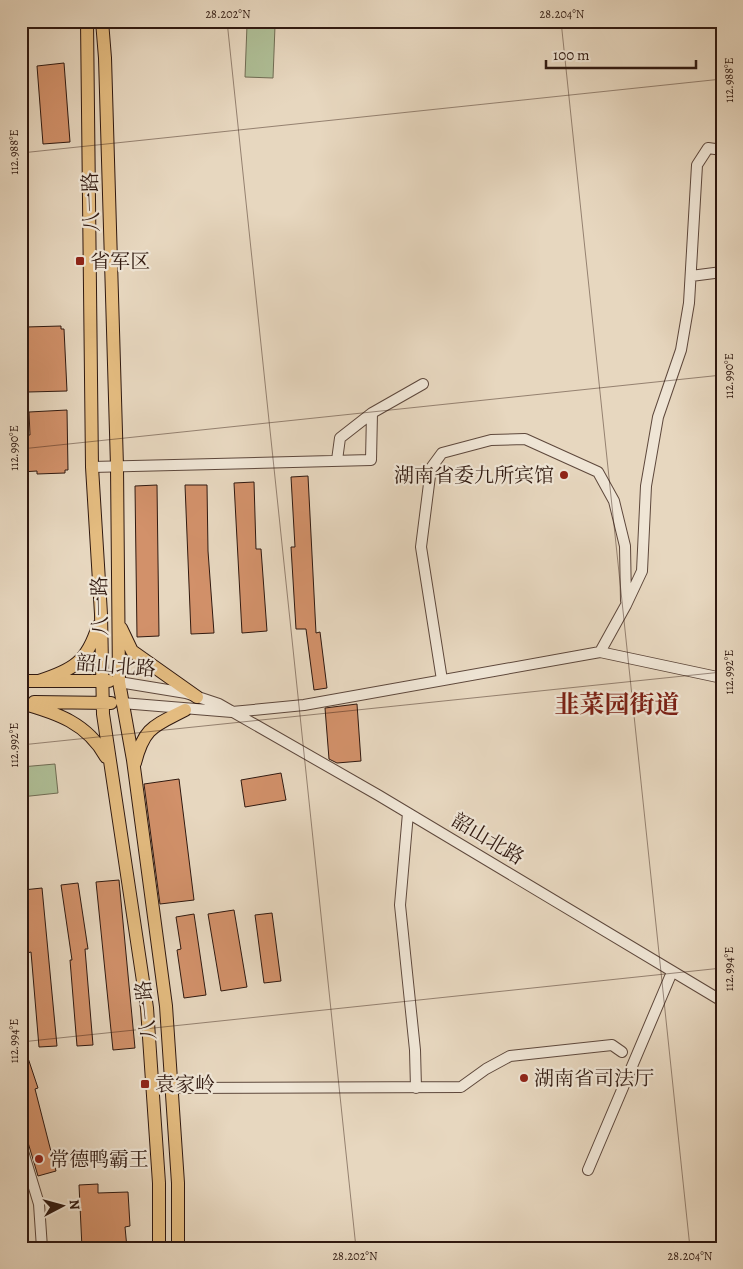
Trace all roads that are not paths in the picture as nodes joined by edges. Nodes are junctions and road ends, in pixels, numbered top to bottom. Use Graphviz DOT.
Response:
graph roads {
  1 [pos="87,21"];
  2 [pos="102,21"];
  3 [pos="722,150"];
  4 [pos="722,272"];
  5 [pos="691,276"];
  6 [pos="423,384"];
  7 [pos="372,413"];
  8 [pos="336,460"];
  9 [pos="118,466"];
  10 [pos="92,467"];
  11 [pos="626,605"];
  12 [pos="101,614"];
  13 [pos="119,624"];
  14 [pos="600,652"];
  15 [pos="722,678"];
  16 [pos="39,680"];
  17 [pos="442,680"];
  18 [pos="21,681"];
  19 [pos="103,681"];
  20 [pos="119,682"];
  21 [pos="197,697"];
  22 [pos="21,702"];
  23 [pos="103,703"];
  24 [pos="122,703"];
  25 [pos="185,710"];
  26 [pos="232,712"];
  27 [pos="134,768"];
  28 [pos="110,769"];
  29 [pos="408,813"];
  30 [pos="672,972"];
  31 [pos="722,1001"];
  32 [pos="622,1052"];
  33 [pos="172,1088"];
  34 [pos="416,1088"];
  35 [pos="21,1145"];
  36 [pos="588,1170"];
  37 [pos="42,1248"];
  38 [pos="159,1248"];
  39 [pos="178,1248"];
  1 -- 10 [label="main road, 八一路"];
  2 -- 9 [label="main road, 八一路"];
  3 -- 5 [label="street"];
  4 -- 5 [label="street"];
  5 -- 11 [label="street"];
  6 -- 7 [label="street"];
  7 -- 8 [label="street"];
  7 -- 8 [label="street"];
  8 -- 9 [label="street"];
  9 -- 10 [label="street"];
  9 -- 13 [label="main road, 八一路"];
  10 -- 12 [label="main road, 八一路"];
  11 -- 14 [label="street"];
  11 -- 17 [label="street"];
  12 -- 16 [label="main road"];
  12 -- 19 [label="main road, 八一路"];
  13 -- 20 [label="main road, 八一路"];
  13 -- 21 [label="main road"];
  14 -- 15 [label="street"];
  14 -- 17 [label="street"];
  16 -- 18 [label="main road, 韶山北路"];
  16 -- 19 [label="main road, 韶山北路"];
  17 -- 26 [label="street"];
  19 -- 20 [label="main road, 韶山北路"];
  19 -- 23 [label="main road, 八一路"];
  20 -- 21 [label="street, 韶山北路"];
  20 -- 24 [label="main road, 八一路"];
  21 -- 26 [label="street, 韶山北路"];
  22 -- 23 [label="main road, 韶山北路"];
  22 -- 28 [label="main road"];
  23 -- 24 [label="main road, 韶山北路"];
  23 -- 28 [label="main road, 八一路"];
  24 -- 25 [label="street, 韶山北路"];
  24 -- 27 [label="main road, 八一路"];
  25 -- 26 [label="street, 韶山北路"];
  25 -- 27 [label="main road"];
  26 -- 29 [label="street, 韶山北路"];
  27 -- 33 [label="main road, 八一路"];
  28 -- 38 [label="main road, 八一路"];
  29 -- 30 [label="street, 韶山北路"];
  29 -- 34 [label="street"];
  30 -- 31 [label="street, 韶山北路"];
  30 -- 36 [label="street"];
  32 -- 34 [label="street"];
  33 -- 34 [label="street"];
  33 -- 39 [label="main road, 八一路"];
  35 -- 37 [label="street"];
}
